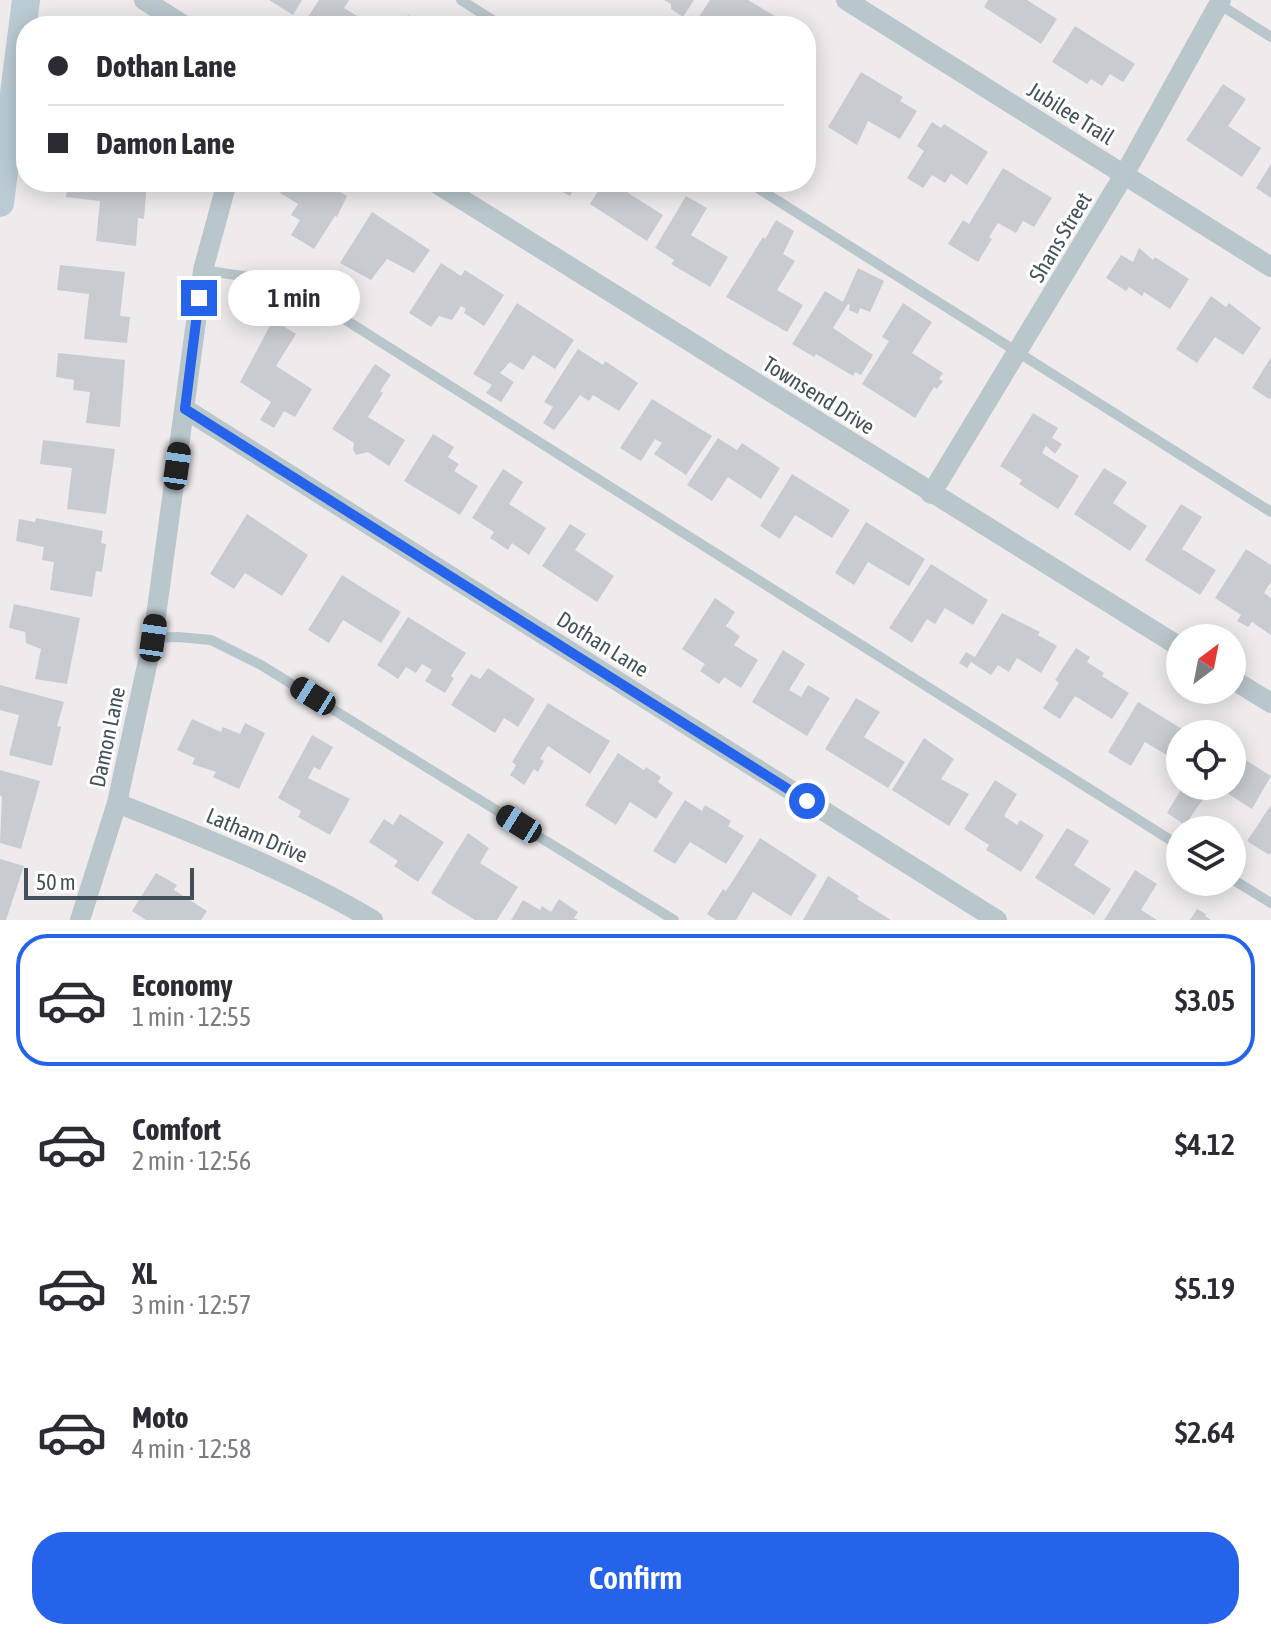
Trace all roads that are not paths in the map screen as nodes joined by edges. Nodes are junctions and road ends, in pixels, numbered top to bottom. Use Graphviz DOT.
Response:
graph roads {
  1 [pos="144,0"];
  2 [pos="461,0"];
  3 [pos="846,0"];
  4 [pos="1217,1"];
  5 [pos="169,16"];
  6 [pos="486,16"];
  7 [pos="1271,37"];
  8 [pos="16,76"];
  9 [pos="1124,175"];
  10 [pos="1,189"];
  11 [pos="224,192"];
  12 [pos="450,192"];
  13 [pos="764,192"];
  14 [pos="1271,267"];
  15 [pos="203,270"];
  16 [pos="1019,353"];
  17 [pos="185,409"];
  18 [pos="931,494"];
  19 [pos="1271,512"];
  20 [pos="153,638"];
  21 [pos="1166,638"];
  22 [pos="1246,688"];
  23 [pos="1271,703"];
  24 [pos="117,803"];
  25 [pos="1166,837"];
  26 [pos="1246,888"];
  27 [pos="1271,903"];
  28 [pos="80,920"];
  29 [pos="373,920"];
  30 [pos="674,920"];
  31 [pos="997,920"];
  1 -- 5 [label="street"];
  2 -- 6 [label="lane"];
  3 -- 9 [label="street, Jubilee Trail"];
  4 -- 7 [label="lane"];
  4 -- 9 [label="street, Shans Street"];
  8 -- 10 [label="main road"];
  9 -- 14 [label="street, Jubilee Trail"];
  9 -- 16 [label="street, Shans Street"];
  11 -- 15 [label="street, Damon Lane"];
  12 -- 18 [label="street, Townsend Drive"];
  13 -- 16 [label="lane"];
  15 -- 17 [label="street, Damon Lane"];
  15 -- 25 [label="lane"];
  16 -- 18 [label="street, Shans Street"];
  16 -- 19 [label="lane"];
  17 -- 20 [label="street, Damon Lane"];
  17 -- 31 [label="street, Dothan Lane"];
  18 -- 21 [label="street, Townsend Drive"];
  20 -- 24 [label="street, Damon Lane"];
  20 -- 30 [label="lane"];
  22 -- 23 [label="street"];
  24 -- 28 [label="street, Damon Lane"];
  24 -- 29 [label="street, Latham Drive"];
  26 -- 27 [label="lane"];
}
